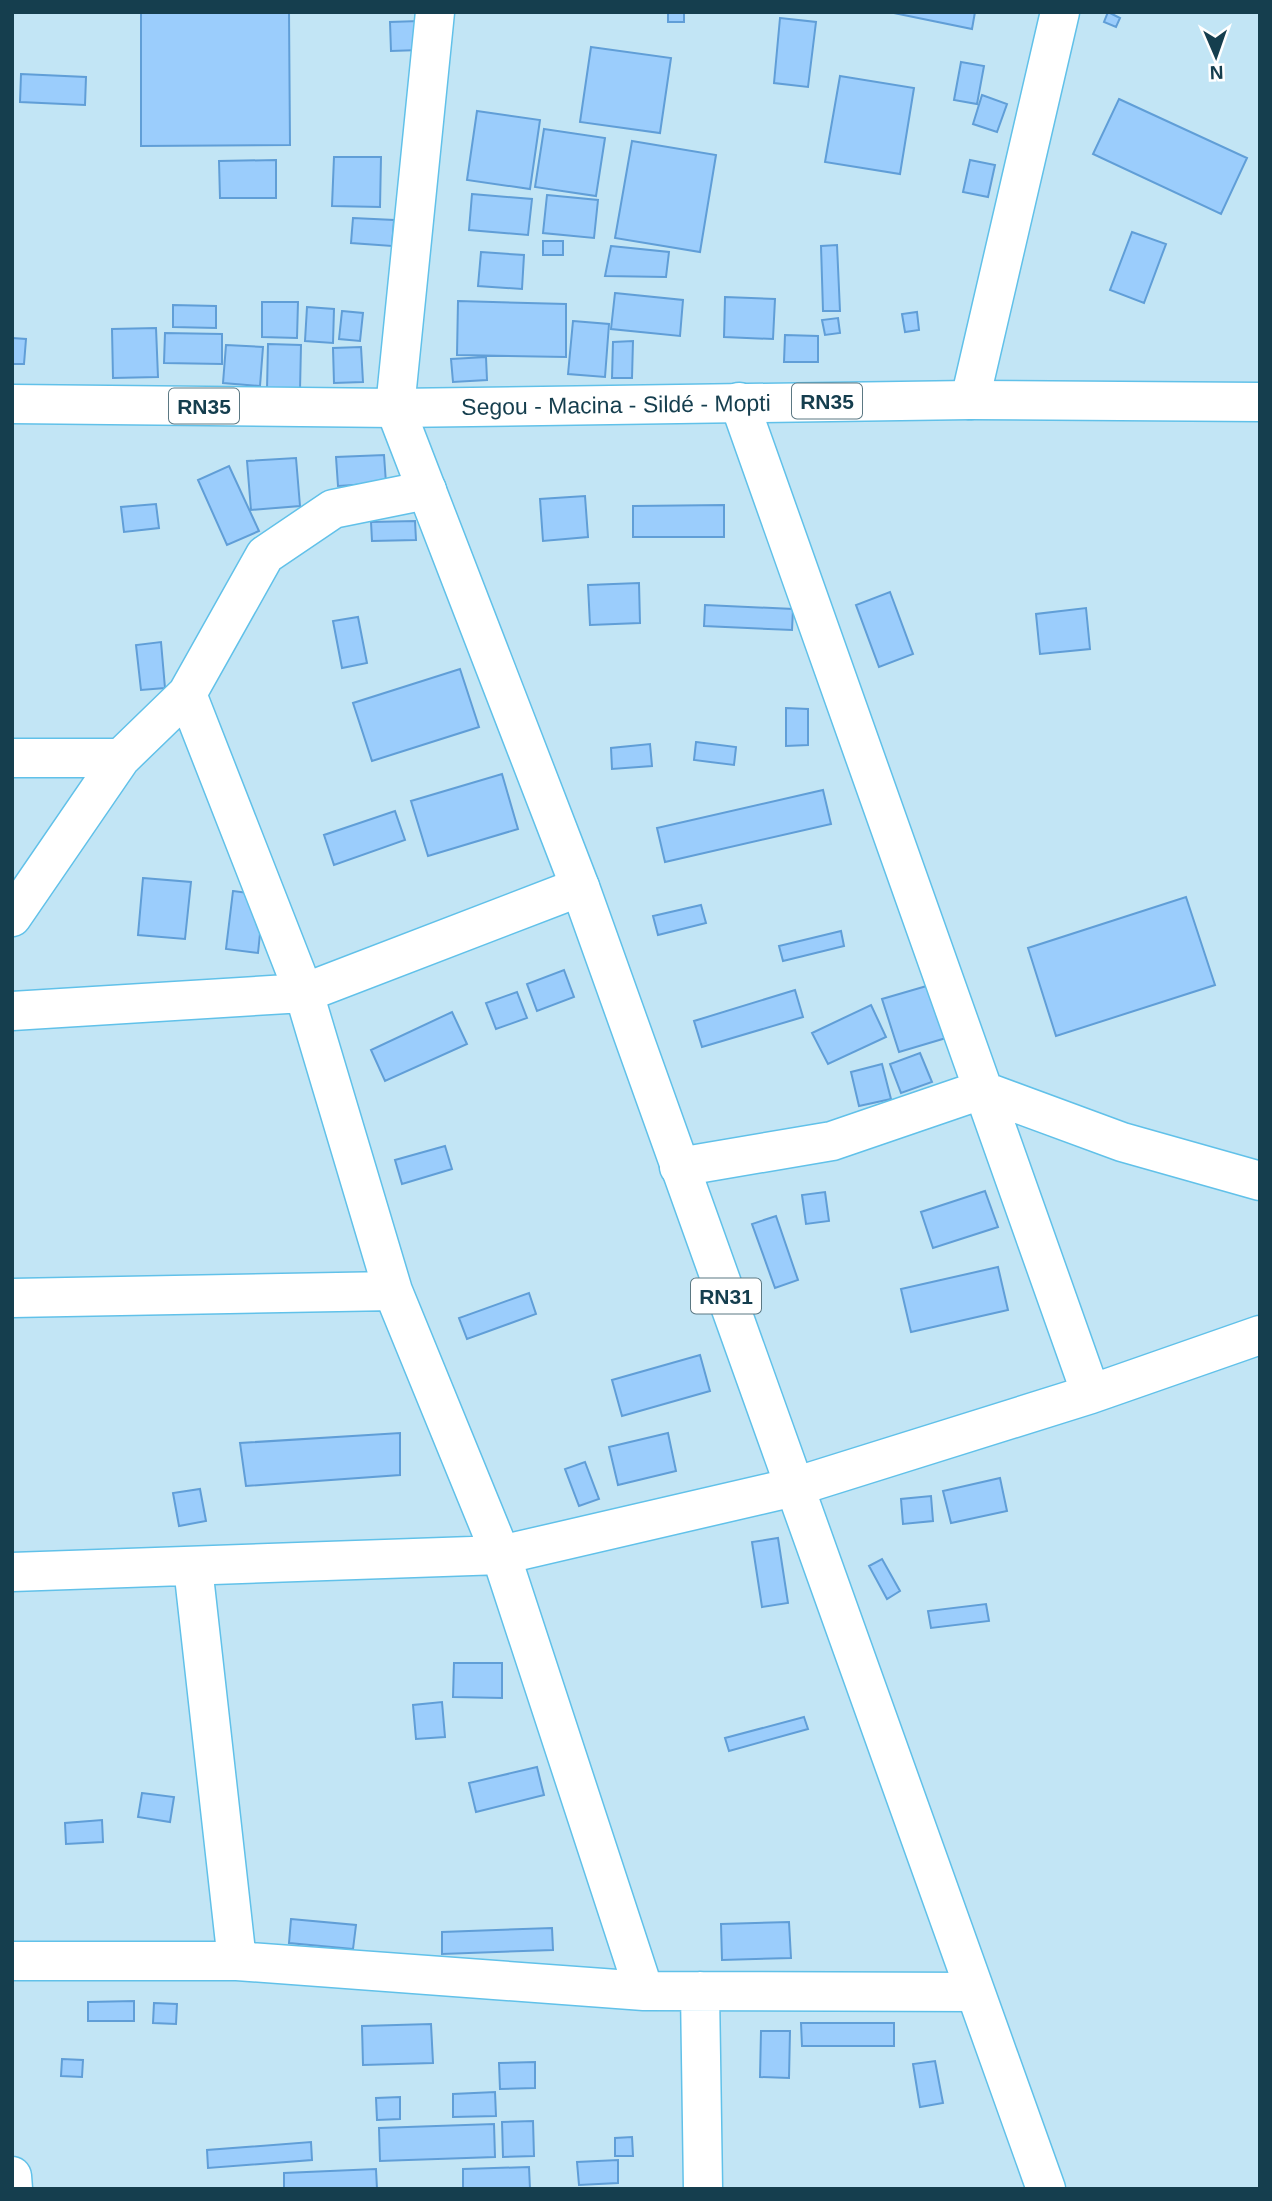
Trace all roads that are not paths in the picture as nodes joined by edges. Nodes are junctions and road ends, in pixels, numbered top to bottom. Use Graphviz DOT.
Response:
graph roads {
  1 [pos="435,12"];
  2 [pos="1060,12"];
  3 [pos="970,400"];
  4 [pos="739,402"];
  5 [pos="1260,402"];
  6 [pos="12,404"];
  7 [pos="395,408"];
  8 [pos="427,490"];
  9 [pos="187,694"];
  10 [pos="12,758"];
  11 [pos="121,758"];
  12 [pos="580,887"];
  13 [pos="12,917"];
  14 [pos="304,993"];
  15 [pos="12,1011"];
  16 [pos="981,1090"];
  17 [pos="679,1167"];
  18 [pos="1260,1181"];
  19 [pos="393,1291"];
  20 [pos="12,1298"];
  21 [pos="1260,1335"];
  22 [pos="1091,1395"];
  23 [pos="794,1487"];
  24 [pos="502,1555"];
  25 [pos="193,1567"];
  26 [pos="12,1572"];
  27 [pos="12,1961"];
  28 [pos="237,1961"];
  29 [pos="644,1991"];
  30 [pos="699,1991"];
  31 [pos="974,1992"];
  32 [pos="12,2176"];
  33 [pos="13,2189"];
  34 [pos="703,2189"];
  35 [pos="1046,2189"];
  1 -- 7 [label="street"];
  2 -- 3 [label="street"];
  3 -- 4 [label="street, Segou - Macina - Sildé - Mopti / RN35"];
  3 -- 5 [label="street, Segou - Macina - Sildé - Mopti / RN35"];
  4 -- 7 [label="street, Segou - Macina - Sildé - Mopti / RN35"];
  4 -- 16 [label="street"];
  6 -- 7 [label="street, Segou - Macina - Sildé - Mopti / RN35"];
  7 -- 8 [label="street, RN31"];
  8 -- 9 [label="street"];
  8 -- 12 [label="street, RN31"];
  9 -- 11 [label="street"];
  9 -- 14 [label="street"];
  10 -- 11 [label="street"];
  11 -- 13 [label="street"];
  12 -- 14 [label="street"];
  12 -- 17 [label="street, RN31"];
  14 -- 15 [label="street"];
  14 -- 19 [label="street"];
  16 -- 17 [label="street"];
  16 -- 18 [label="street"];
  16 -- 22 [label="street"];
  17 -- 23 [label="street, RN31"];
  19 -- 20 [label="street"];
  19 -- 24 [label="street"];
  21 -- 22 [label="street"];
  22 -- 23 [label="street"];
  23 -- 24 [label="street"];
  23 -- 31 [label="street, RN31"];
  24 -- 25 [label="street"];
  24 -- 29 [label="street"];
  25 -- 26 [label="street"];
  25 -- 28 [label="street"];
  27 -- 28 [label="street"];
  28 -- 29 [label="street"];
  29 -- 30 [label="street"];
  30 -- 31 [label="street"];
  30 -- 34 [label="street"];
  31 -- 35 [label="street, RN31"];
  32 -- 33 [label="street"];
}
